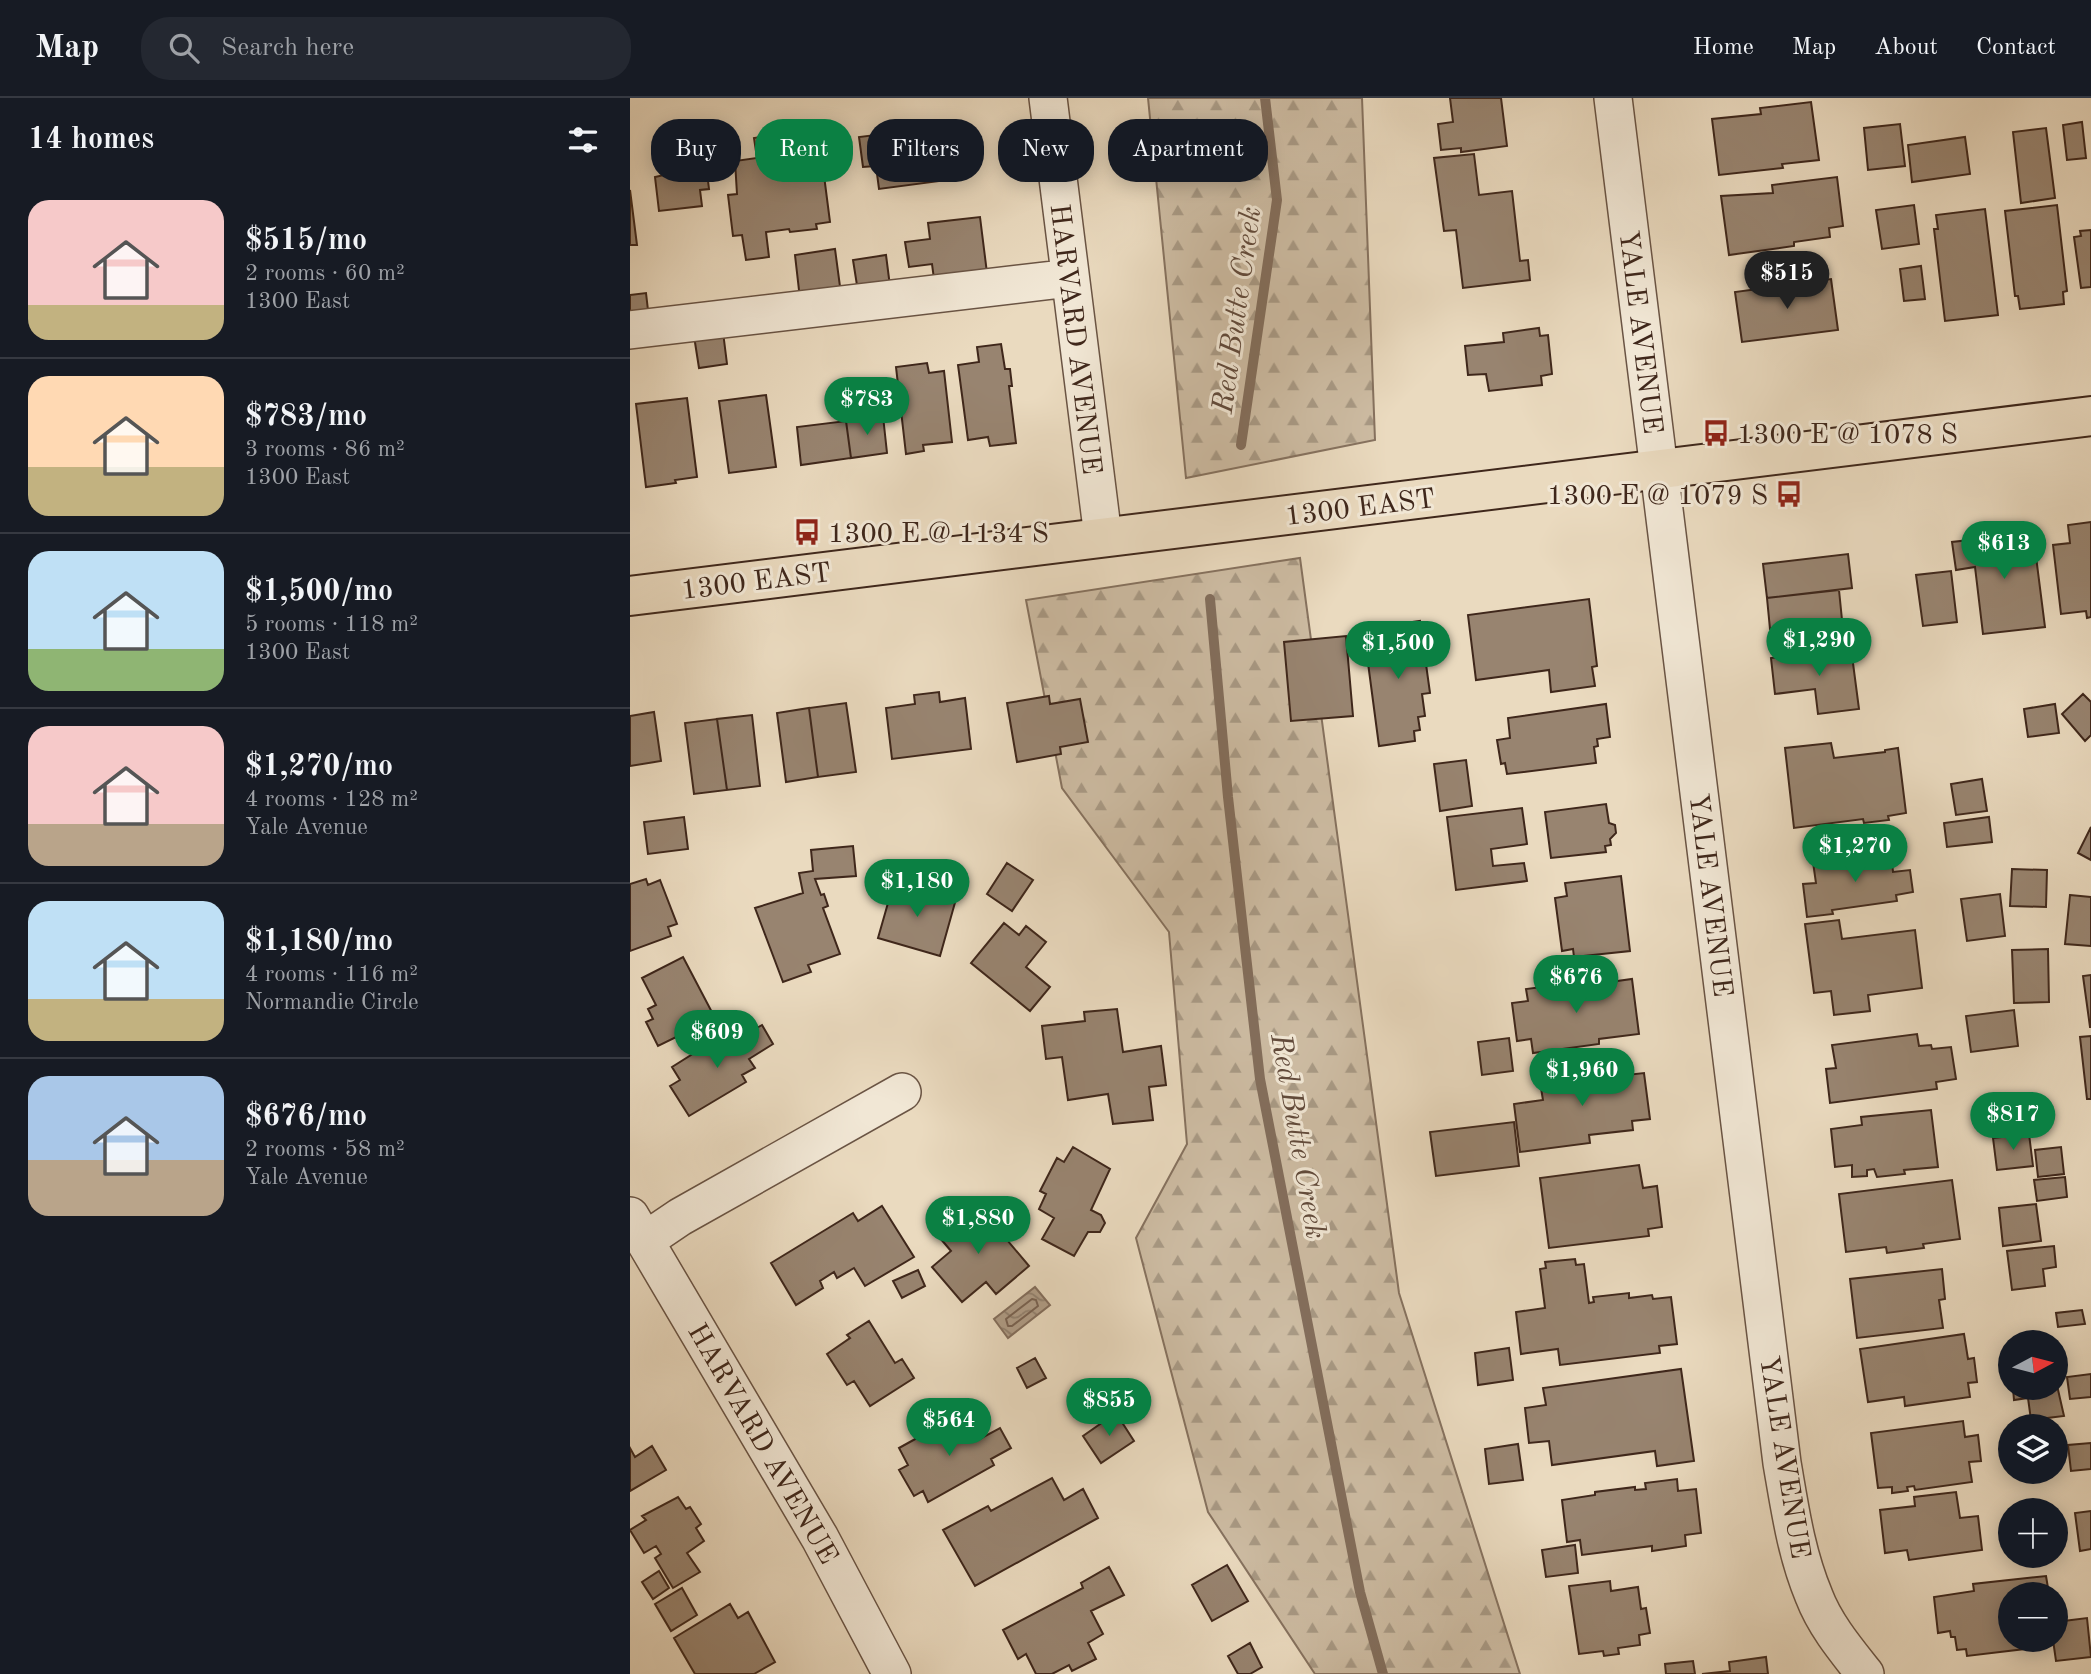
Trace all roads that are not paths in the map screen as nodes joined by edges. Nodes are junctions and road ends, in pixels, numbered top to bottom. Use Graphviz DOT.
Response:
graph roads {
  1 [pos="1048,98"];
  2 [pos="1613,98"];
  3 [pos="1070,278"];
  4 [pos="630,330"];
  5 [pos="2091,416"];
  6 [pos="1658,469"];
  7 [pos="1102,537"];
  8 [pos="630,596"];
  9 [pos="902,1092"];
  10 [pos="638,1228"];
  11 [pos="892,1674"];
  12 [pos="1865,1674"];
  1 -- 3 [label="street, HARVARD AVENUE"];
  2 -- 6 [label="street, YALE AVENUE"];
  3 -- 4 [label="street"];
  3 -- 7 [label="street, HARVARD AVENUE"];
  5 -- 6 [label="main road, 1300 EAST"];
  6 -- 7 [label="main road, 1300 EAST"];
  6 -- 12 [label="street, YALE AVENUE"];
  7 -- 8 [label="main road, 1300 EAST"];
  9 -- 10 [label="street"];
  10 -- 11 [label="street, HARVARD AVENUE"];
}
